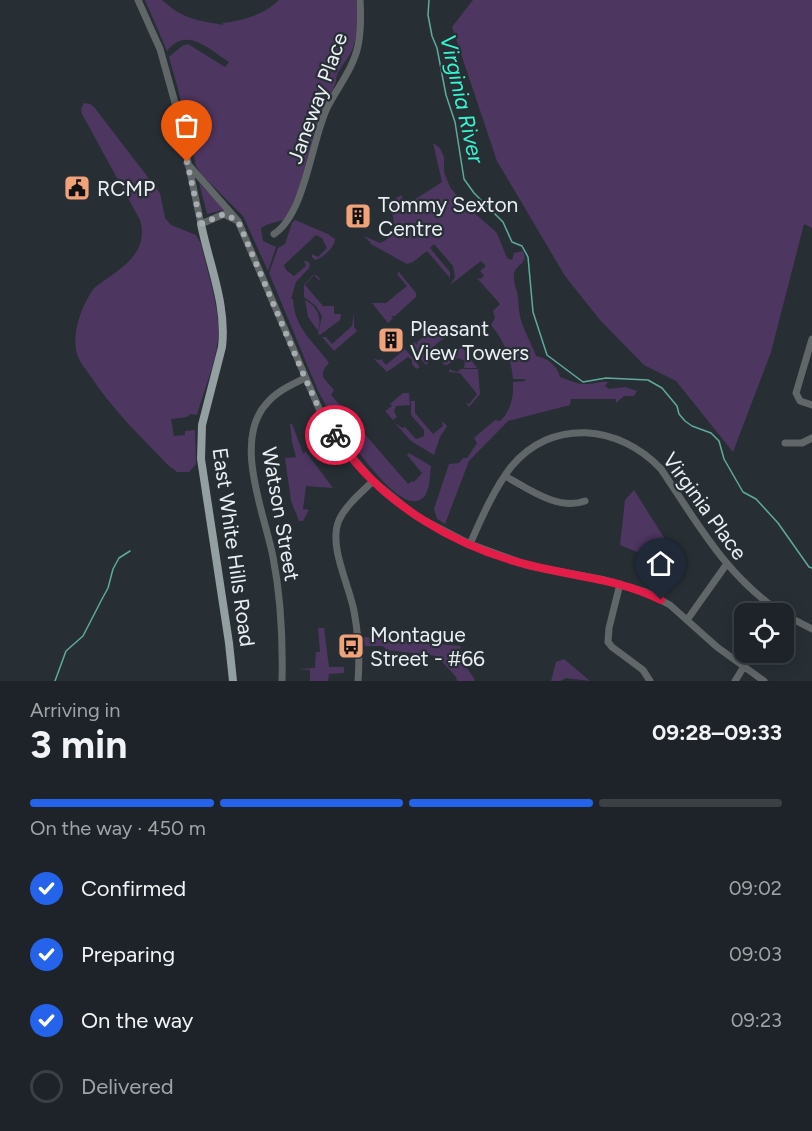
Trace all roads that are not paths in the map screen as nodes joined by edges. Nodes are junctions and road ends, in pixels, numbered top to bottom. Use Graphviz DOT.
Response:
graph roads {
  1 [pos="138,0"];
  2 [pos="360,0"];
  3 [pos="187,162"];
  4 [pos="238,221"];
  5 [pos="201,224"];
  6 [pos="274,234"];
  7 [pos="812,339"];
  8 [pos="305,378"];
  9 [pos="812,405"];
  10 [pos="812,438"];
  11 [pos="785,443"];
  12 [pos="505,476"];
  13 [pos="372,481"];
  14 [pos="585,501"];
  15 [pos="470,544"];
  16 [pos="726,565"];
  17 [pos="620,584"];
  18 [pos="767,603"];
  19 [pos="687,620"];
  20 [pos="794,620"];
  21 [pos="812,629"];
  22 [pos="743,668"];
  23 [pos="233,681"];
  24 [pos="282,681"];
  25 [pos="358,681"];
  26 [pos="650,681"];
  27 [pos="735,681"];
  28 [pos="764,681"];
  1 -- 3 [label="street, East White Hills Road"];
  2 -- 6 [label="street, Janeway Place"];
  3 -- 4 [label="street"];
  3 -- 5 [label="street, East White Hills Road"];
  4 -- 5 [label="street"];
  4 -- 8 [label="street"];
  5 -- 23 [label="main road, East White Hills Road"];
  7 -- 9 [label="street"];
  8 -- 13 [label="street"];
  8 -- 24 [label="street, Watson Street"];
  10 -- 11 [label="street"];
  12 -- 14 [label="street"];
  12 -- 15 [label="street, Virginia Place"];
  12 -- 16 [label="street, Virginia Place"];
  13 -- 15 [label="street"];
  13 -- 25 [label="street"];
  15 -- 17 [label="street"];
  16 -- 18 [label="street, Virginia Place"];
  16 -- 19 [label="street"];
  17 -- 19 [label="street"];
  17 -- 26 [label="street"];
  19 -- 22 [label="street"];
  20 -- 21 [label="street, Virginia Place"];
  22 -- 27 [label="street"];
  22 -- 28 [label="street"];
}
